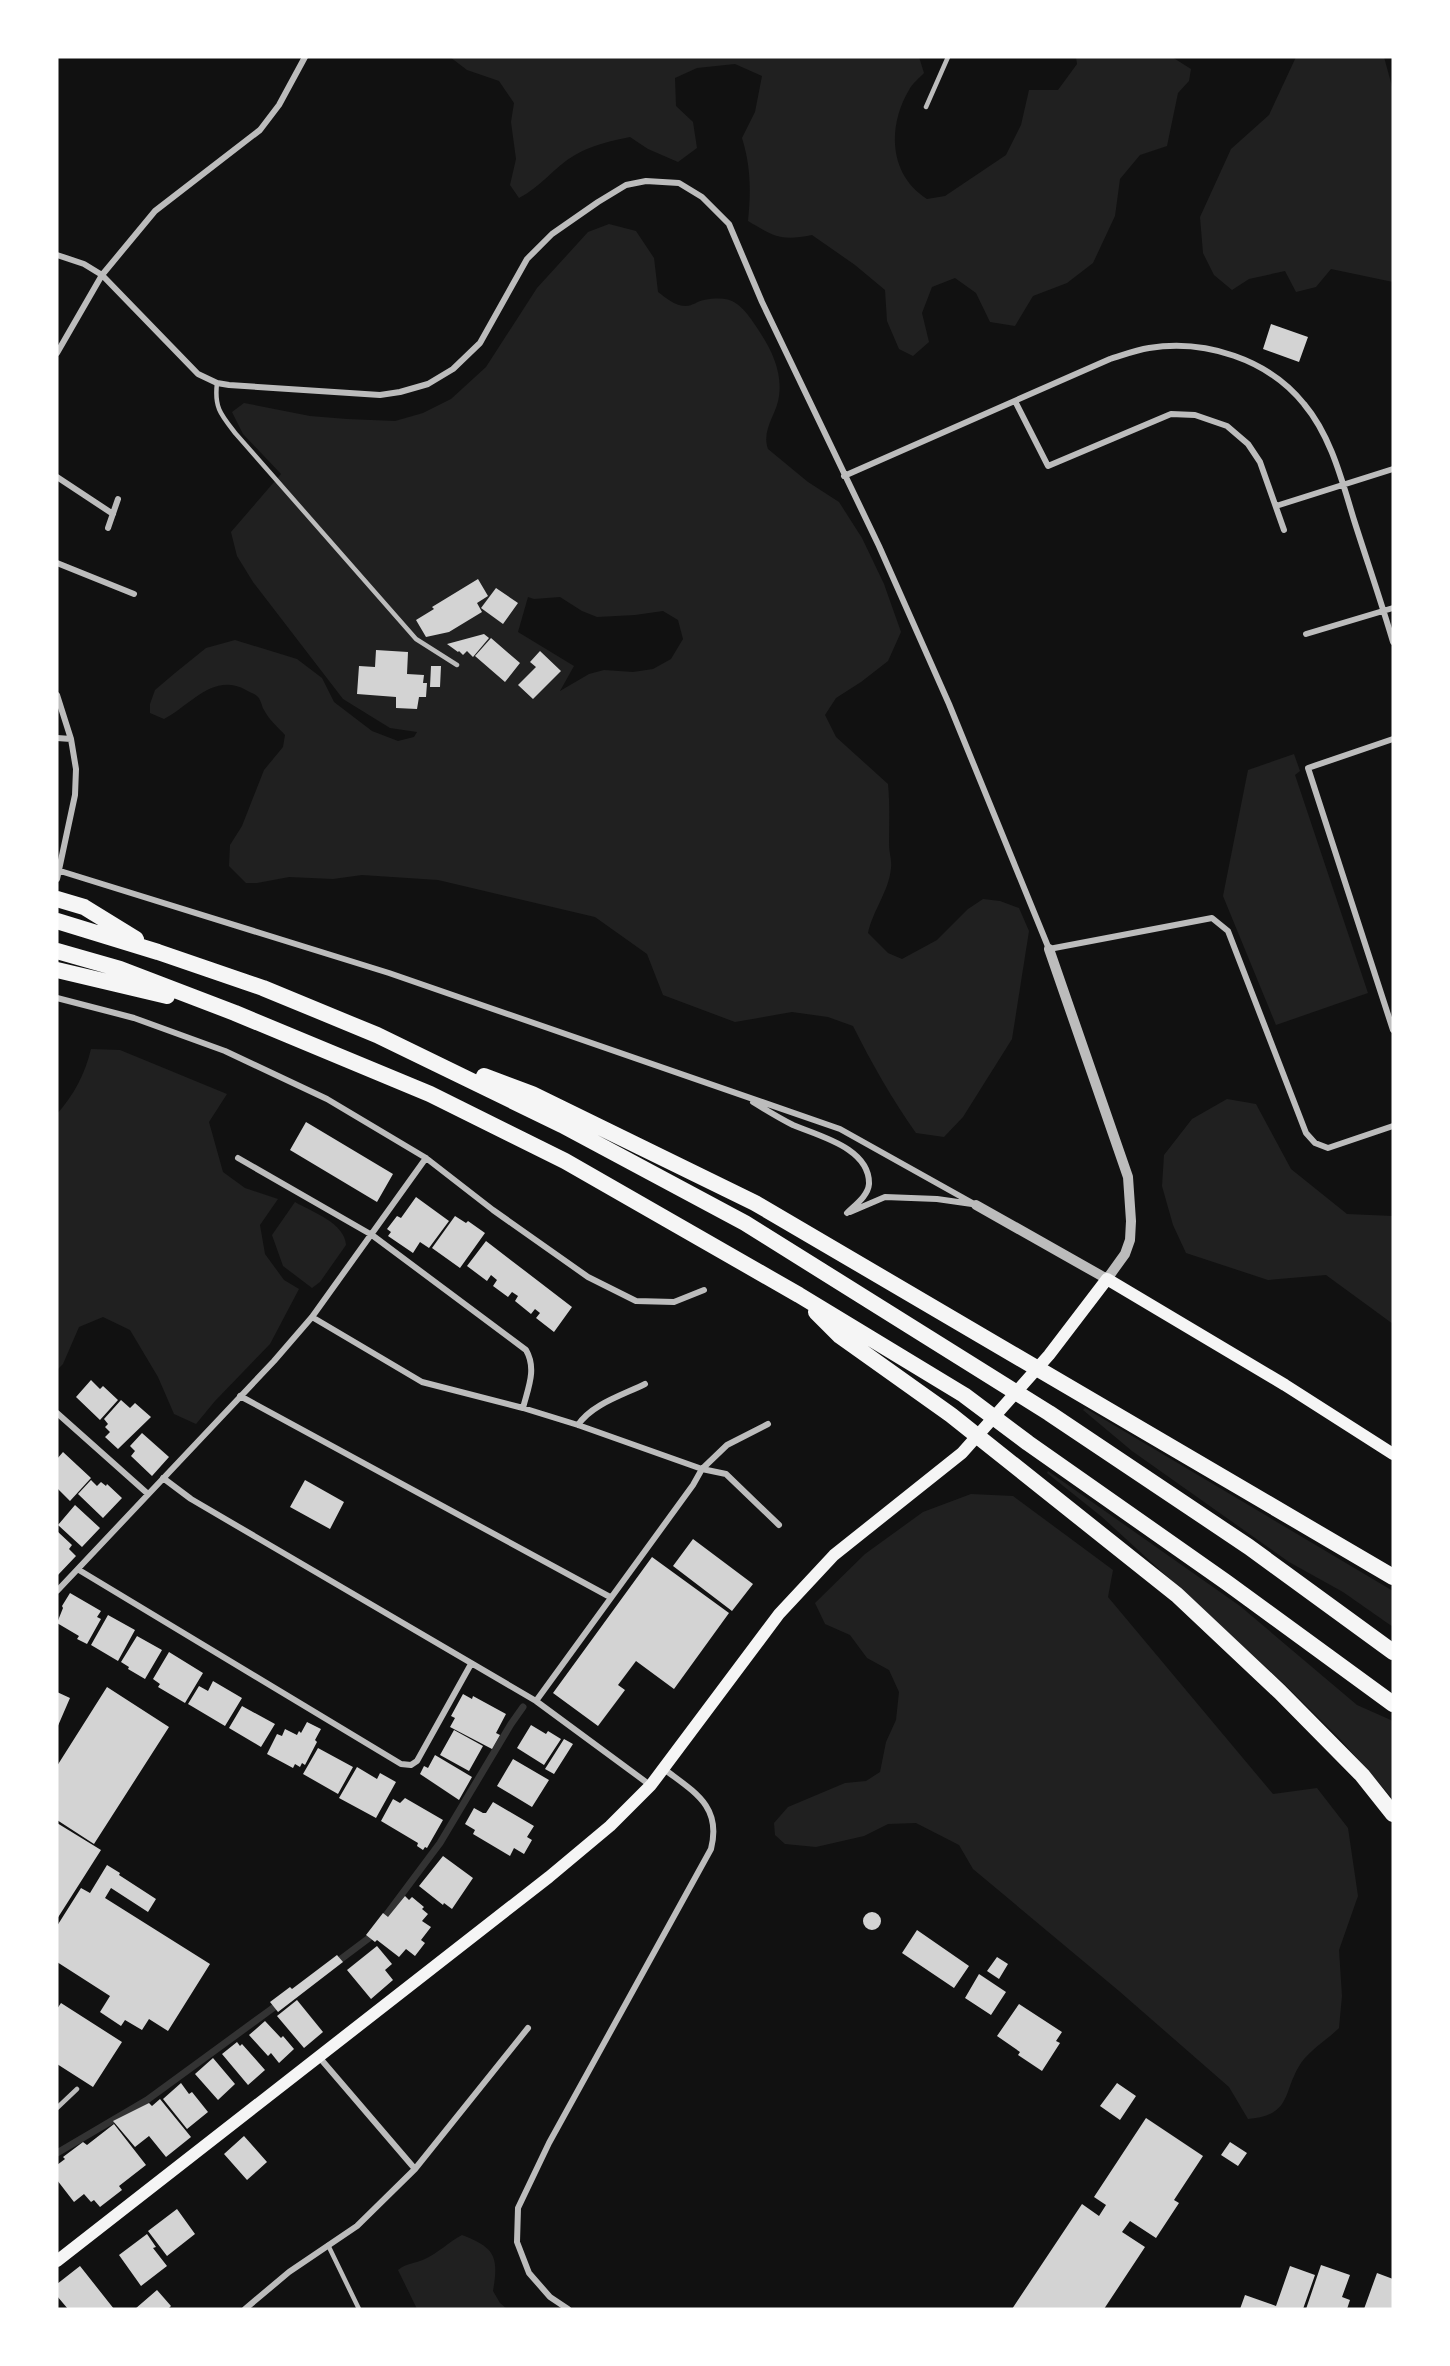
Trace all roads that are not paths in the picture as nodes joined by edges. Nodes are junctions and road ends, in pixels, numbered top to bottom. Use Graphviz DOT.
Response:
graph roads {
  1 [pos="305,57"];
  2 [pos="948,57"];
  3 [pos="926,108"];
  4 [pos="57,255"];
  5 [pos="102,274"];
  6 [pos="57,353"];
  7 [pos="217,383"];
  8 [pos="1015,401"];
  9 [pos="1393,469"];
  10 [pos="844,476"];
  11 [pos="57,477"];
  12 [pos="1343,486"];
  13 [pos="118,500"];
  14 [pos="1276,506"];
  15 [pos="113,514"];
  16 [pos="108,528"];
  17 [pos="1284,530"];
  18 [pos="57,563"];
  19 [pos="135,594"];
  20 [pos="1393,608"];
  21 [pos="1384,611"];
  22 [pos="1306,634"];
  23 [pos="1393,642"];
  24 [pos="457,666"];
  25 [pos="57,695"];
  26 [pos="57,738"];
  27 [pos="1393,739"];
  28 [pos="71,740"];
  29 [pos="57,870"];
  30 [pos="57,879"];
  31 [pos="57,899"];
  32 [pos="57,921"];
  33 [pos="1049,949"];
  34 [pos="57,951"];
  35 [pos="158,952"];
  36 [pos="57,970"];
  37 [pos="57,998"];
  38 [pos="235,1013"];
  39 [pos="1393,1029"];
  40 [pos="377,1035"];
  41 [pos="739,1095"];
  42 [pos="1390,1127"];
  43 [pos="238,1158"];
  44 [pos="426,1158"];
  45 [pos="976,1205"];
  46 [pos="372,1235"];
  47 [pos="1107,1279"];
  48 [pos="704,1290"];
  49 [pos="799,1295"];
  50 [pos="312,1317"];
  51 [pos="645,1384"];
  52 [pos="240,1396"];
  53 [pos="522,1408"];
  54 [pos="57,1413"];
  55 [pos="768,1424"];
  56 [pos="578,1425"];
  57 [pos="1393,1454"];
  58 [pos="702,1469"];
  59 [pos="163,1478"];
  60 [pos="148,1494"];
  61 [pos="780,1525"];
  62 [pos="80,1570"];
  63 [pos="1393,1577"];
  64 [pos="57,1592"];
  65 [pos="610,1597"];
  66 [pos="1393,1652"];
  67 [pos="471,1664"];
  68 [pos="536,1701"];
  69 [pos="1393,1704"];
  70 [pos="664,1768"];
  71 [pos="651,1785"];
  72 [pos="1393,1814"];
  73 [pos="528,2028"];
  74 [pos="319,2057"];
  75 [pos="77,2089"];
  76 [pos="57,2108"];
  77 [pos="415,2169"];
  78 [pos="328,2245"];
  79 [pos="57,2261"];
  80 [pos="244,2309"];
  81 [pos="359,2309"];
  82 [pos="568,2309"];
  1 -- 5 [label="street"];
  2 -- 3 [label="lane"];
  4 -- 5 [label="street"];
  5 -- 6 [label="street"];
  5 -- 7 [label="street"];
  7 -- 10 [label="street"];
  7 -- 24 [label="lane"];
  8 -- 10 [label="street"];
  8 -- 12 [label="street"];
  8 -- 14 [label="street"];
  9 -- 12 [label="street"];
  10 -- 33 [label="street"];
  11 -- 15 [label="street"];
  12 -- 14 [label="street"];
  12 -- 21 [label="street"];
  13 -- 15 [label="street"];
  14 -- 17 [label="street"];
  15 -- 16 [label="street"];
  18 -- 19 [label="street"];
  20 -- 21 [label="street"];
  21 -- 22 [label="street"];
  21 -- 23 [label="street"];
  25 -- 28 [label="street"];
  26 -- 28 [label="street"];
  27 -- 39 [label="street"];
  28 -- 30 [label="street"];
  29 -- 41 [label="street"];
  31 -- 35 [label="highway"];
  32 -- 35 [label="highway"];
  33 -- 42 [label="street"];
  33 -- 47 [label="street"];
  34 -- 38 [label="highway"];
  35 -- 40 [label="highway"];
  36 -- 38 [label="highway"];
  37 -- 44 [label="street"];
  38 -- 49 [label="highway"];
  40 -- 63 [label="highway"];
  40 -- 66 [label="highway"];
  41 -- 45 [label="street"];
  41 -- 45 [label="street"];
  43 -- 46 [label="street"];
  44 -- 46 [label="street"];
  44 -- 48 [label="street"];
  45 -- 47 [label="street"];
  46 -- 50 [label="street"];
  46 -- 53 [label="street"];
  47 -- 57 [label="main road"];
  47 -- 70 [label="main road"];
  49 -- 69 [label="highway"];
  49 -- 72 [label="highway"];
  50 -- 52 [label="street"];
  50 -- 53 [label="street"];
  51 -- 56 [label="street"];
  52 -- 59 [label="street"];
  52 -- 65 [label="street"];
  53 -- 56 [label="street"];
  54 -- 60 [label="street"];
  55 -- 58 [label="street"];
  56 -- 58 [label="street"];
  58 -- 61 [label="street"];
  58 -- 65 [label="street"];
  59 -- 60 [label="street"];
  59 -- 67 [label="street"];
  60 -- 62 [label="street"];
  62 -- 64 [label="street"];
  62 -- 67 [label="street"];
  65 -- 68 [label="street"];
  67 -- 68 [label="street"];
  68 -- 71 [label="street"];
  70 -- 71 [label="main road"];
  70 -- 82 [label="street"];
  71 -- 74 [label="main road"];
  73 -- 77 [label="street"];
  74 -- 77 [label="street"];
  74 -- 79 [label="main road"];
  75 -- 76 [label="lane"];
  77 -- 78 [label="street"];
  78 -- 80 [label="street"];
  78 -- 81 [label="lane"];
}
